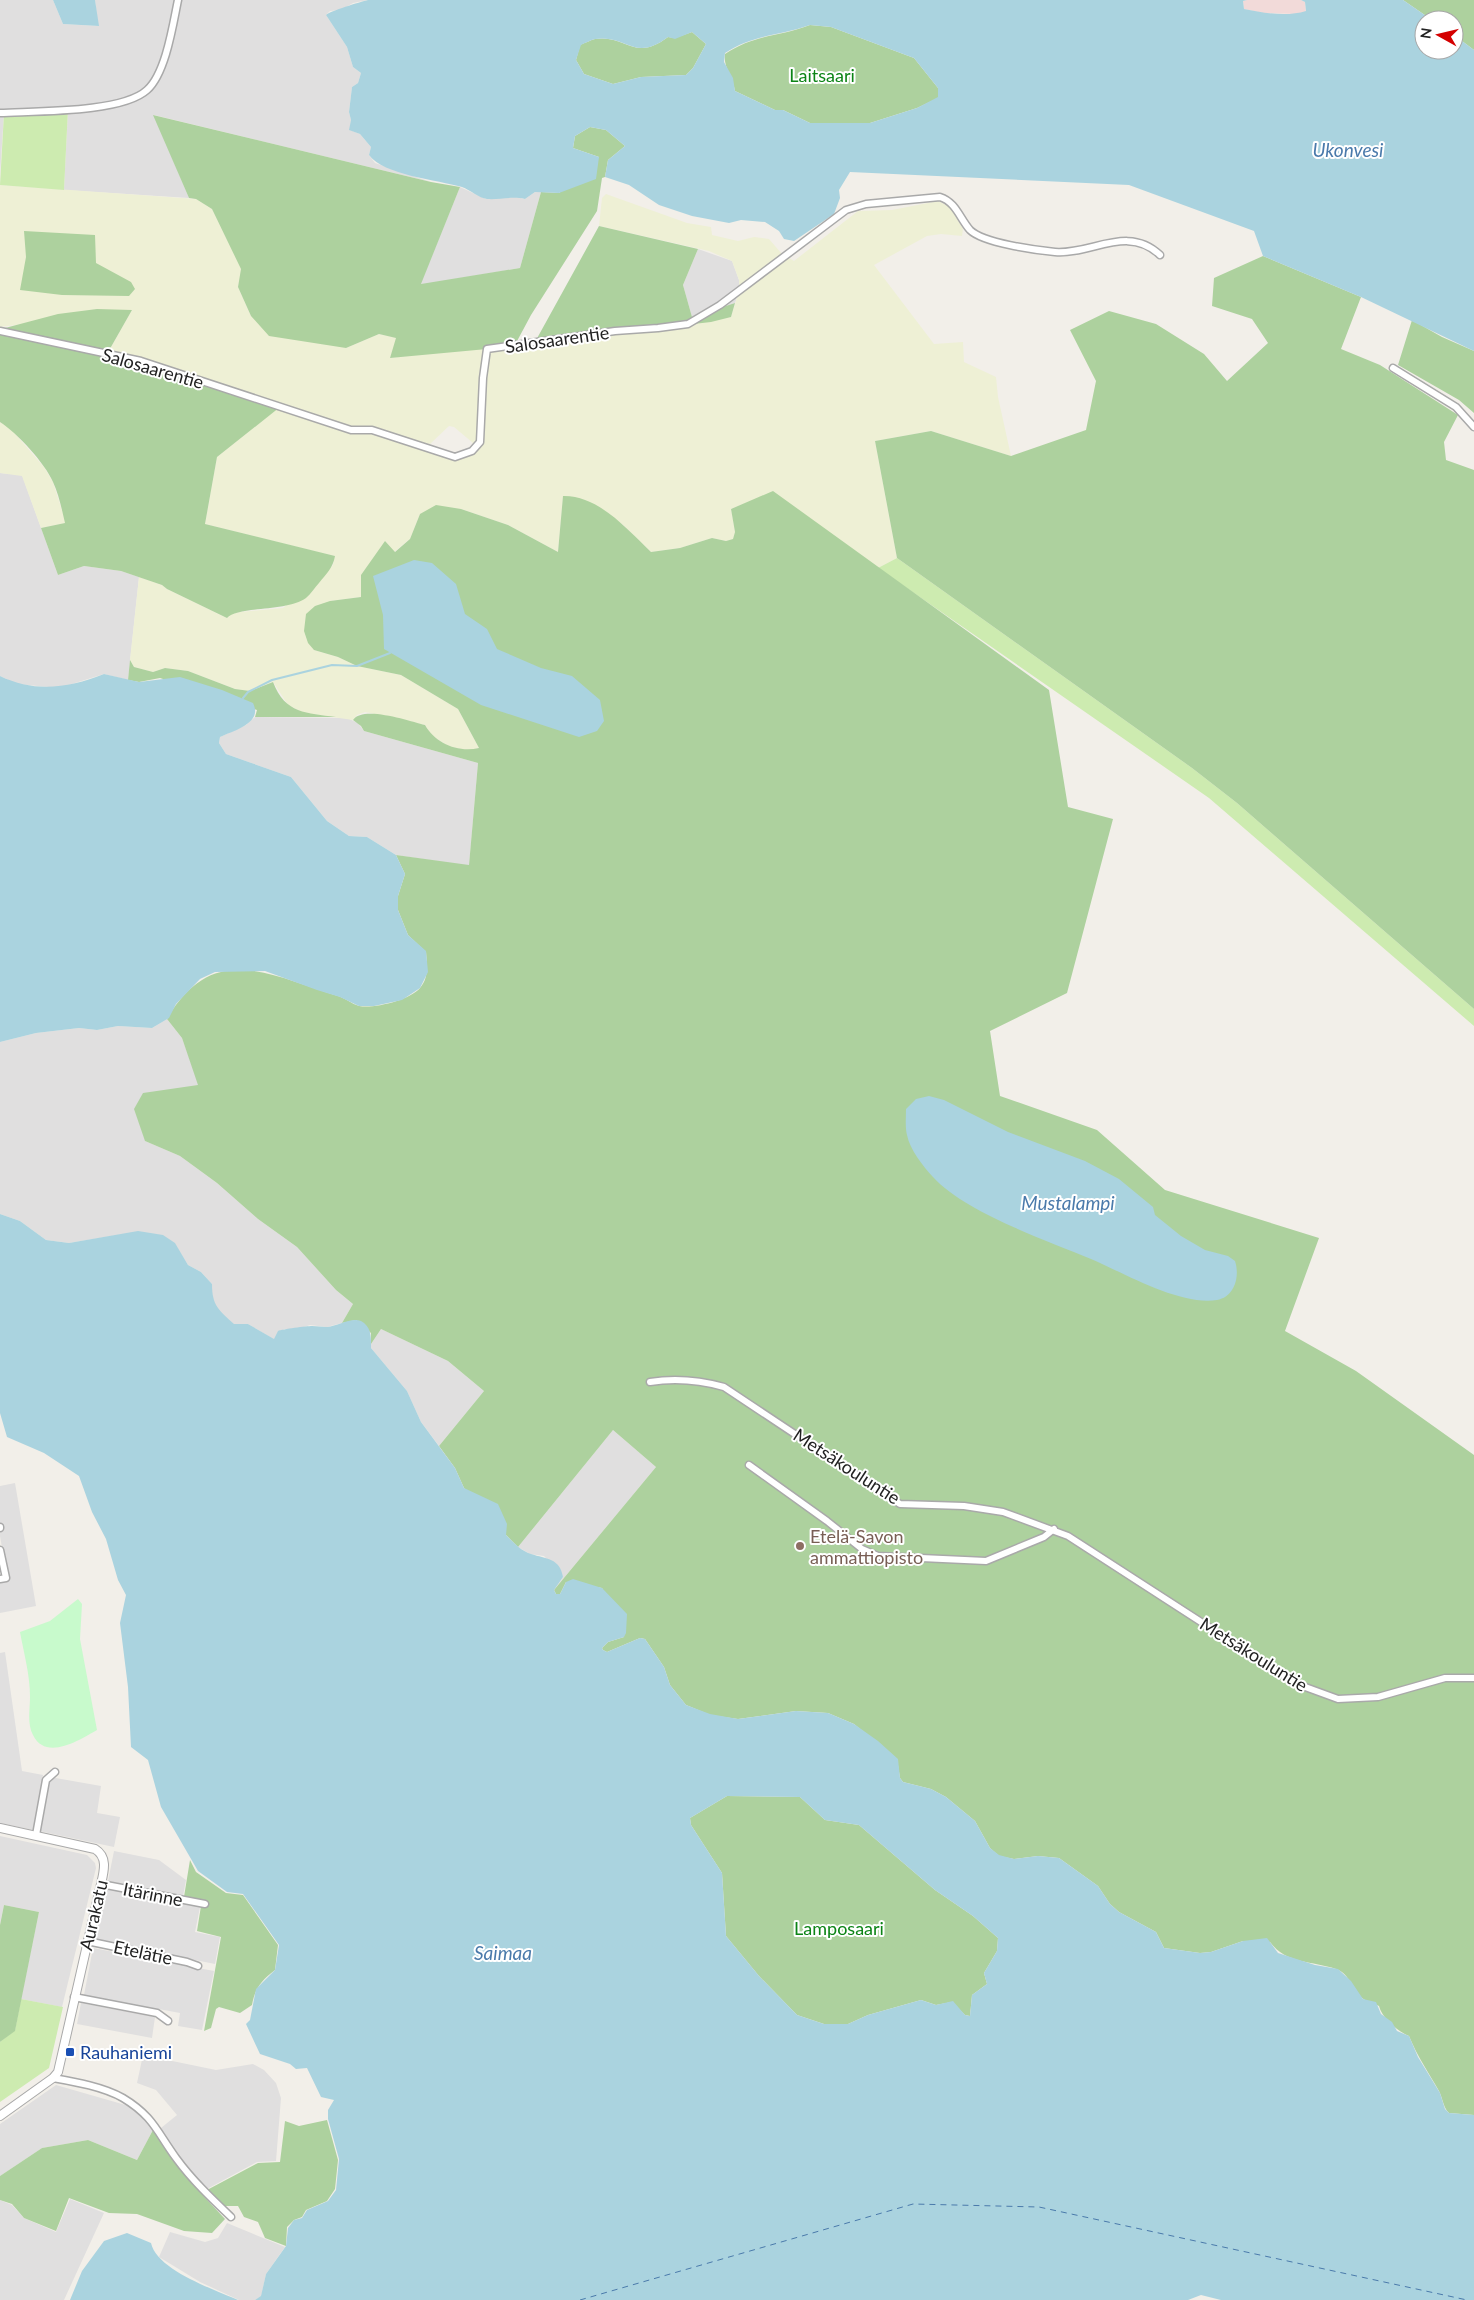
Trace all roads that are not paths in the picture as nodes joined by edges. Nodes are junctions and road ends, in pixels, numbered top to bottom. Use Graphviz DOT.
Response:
graph roads {
  1 [pos="178,0"];
  2 [pos="0,113"];
  3 [pos="1160,255"];
  4 [pos="0,332"];
  5 [pos="1393,368"];
  6 [pos="1474,427"];
  7 [pos="650,1382"];
  8 [pos="748,1465"];
  9 [pos="1054,1529"];
  10 [pos="0,1550"];
  11 [pos="0,1579"];
  12 [pos="1474,1678"];
  13 [pos="55,1772"];
  14 [pos="0,1828"];
  15 [pos="36,1835"];
  16 [pos="101,1884"];
  17 [pos="205,1904"];
  18 [pos="87,1941"];
  19 [pos="198,1966"];
  20 [pos="74,1998"];
  21 [pos="168,2021"];
  22 [pos="53,2078"];
  23 [pos="0,2116"];
  24 [pos="231,2217"];
  1 -- 2 [label="street"];
  3 -- 4 [label="street, Salosaarentie"];
  5 -- 6 [label="street"];
  7 -- 9 [label="street, Metsäkouluntie"];
  8 -- 9 [label="street"];
  9 -- 12 [label="street, Metsäkouluntie"];
  10 -- 11 [label="street"];
  13 -- 15 [label="street"];
  14 -- 15 [label="street, Aurakatu"];
  15 -- 16 [label="street, Aurakatu"];
  16 -- 17 [label="street, Itärinne"];
  16 -- 18 [label="street, Aurakatu"];
  18 -- 19 [label="street, Etelätie"];
  18 -- 20 [label="street, Aurakatu"];
  20 -- 21 [label="street"];
  20 -- 22 [label="street, Aurakatu"];
  22 -- 23 [label="street"];
  22 -- 24 [label="street"];
}
